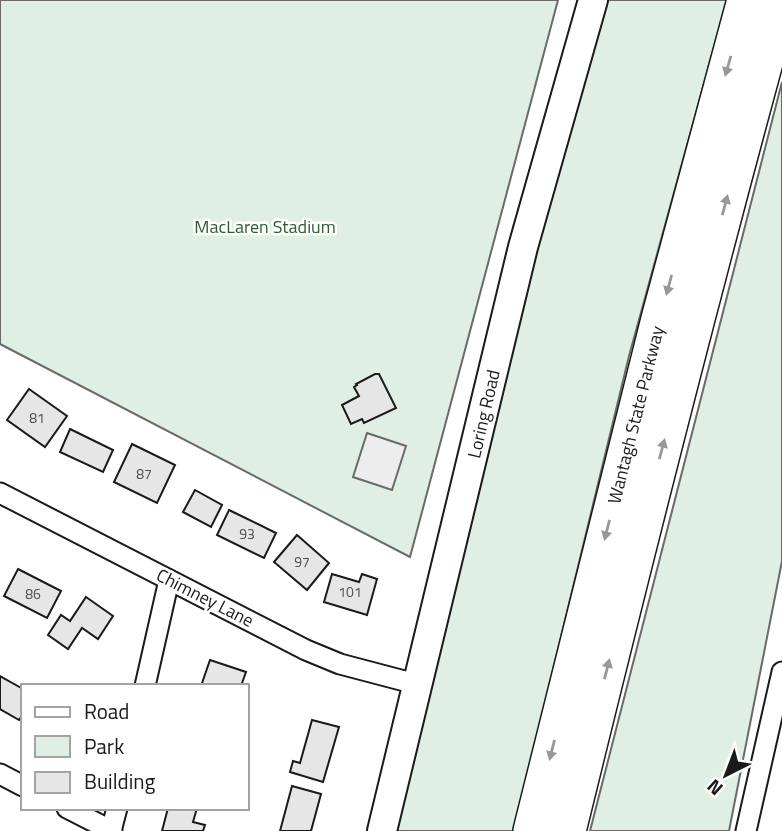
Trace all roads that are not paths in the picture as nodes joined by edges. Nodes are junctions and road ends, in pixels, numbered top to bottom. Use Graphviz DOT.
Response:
graph roads {
  1 [pos="593,0"];
  2 [pos="746,0"];
  3 [pos="781,0"];
  4 [pos="0,494"];
  5 [pos="169,580"];
  6 [pos="782,672"];
  7 [pos="145,684"];
  8 [pos="416,684"];
  9 [pos="0,775"];
  10 [pos="21,785"];
  11 [pos="71,810"];
  12 [pos="116,810"];
  13 [pos="111,831"];
  14 [pos="382,831"];
  15 [pos="532,831"];
  16 [pos="567,831"];
  17 [pos="746,831"];
  1 -- 8 [label="street, Loring Road"];
  2 -- 15 [label="highway, Wantagh State Parkway, one-way"];
  16 -- 3 [label="highway, Wantagh State Parkway, one-way"];
  4 -- 5 [label="street, Chimney Lane"];
  5 -- 7 [label="street"];
  5 -- 8 [label="street, Chimney Lane"];
  6 -- 17 [label="street"];
  8 -- 14 [label="street, Loring Road"];
  9 -- 10 [label="street"];
  11 -- 13 [label="street"];
  12 -- 13 [label="street"];
}
